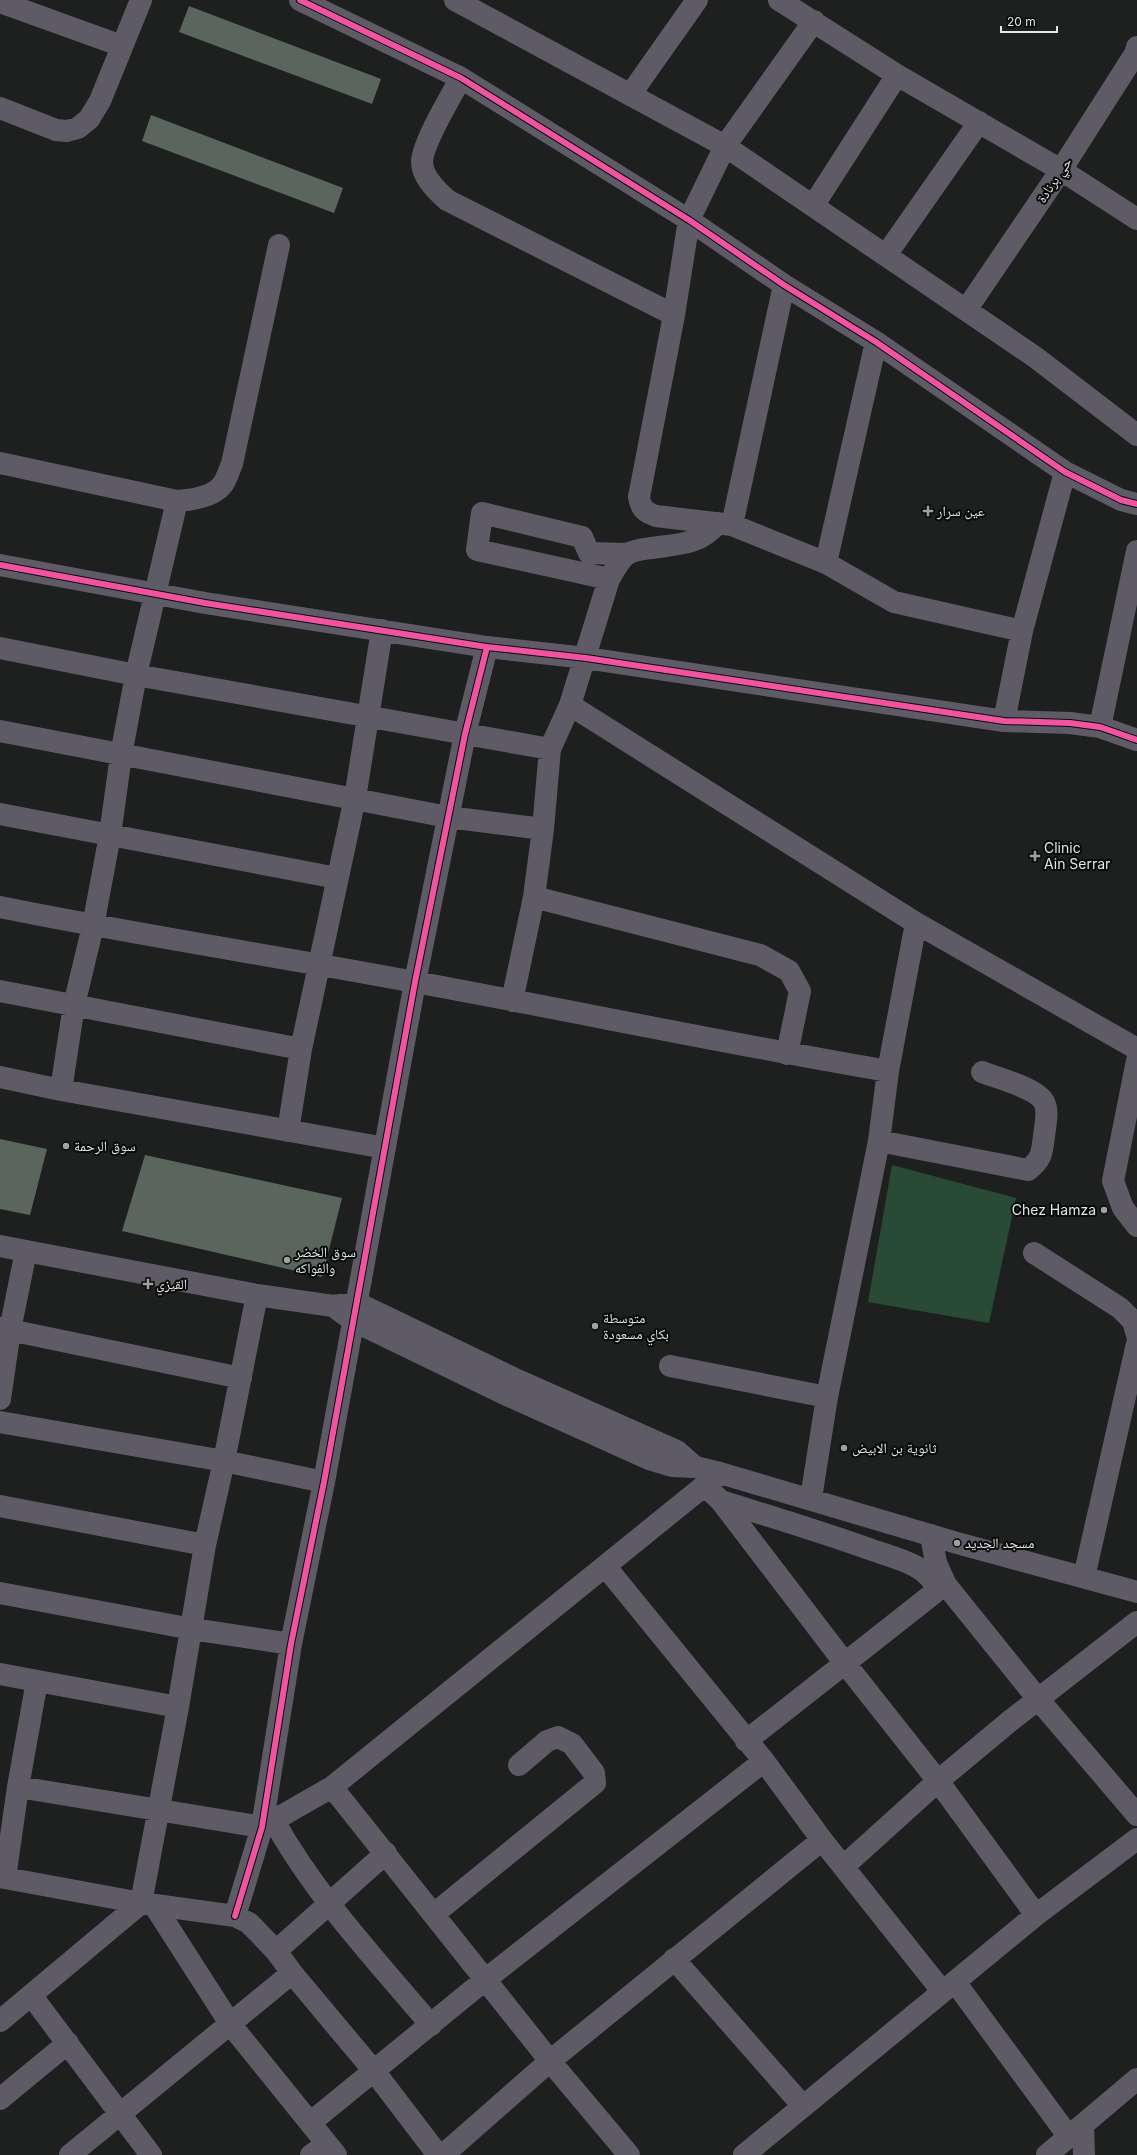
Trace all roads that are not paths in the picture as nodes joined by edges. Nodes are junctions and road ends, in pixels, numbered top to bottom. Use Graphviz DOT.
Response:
graph roads {
  1 [pos="141,0"];
  2 [pos="300,0"];
  3 [pos="455,0"];
  4 [pos="697,0"];
  5 [pos="779,0"];
  6 [pos="0,2"];
  7 [pos="814,21"];
  8 [pos="122,46"];
  9 [pos="1137,47"];
  10 [pos="897,75"];
  11 [pos="461,78"];
  12 [pos="630,94"];
  13 [pos="0,108"];
  14 [pos="979,122"];
  15 [pos="725,146"];
  16 [pos="1061,170"];
  17 [pos="814,206"];
  18 [pos="1137,219"];
  19 [pos="689,220"];
  20 [pos="279,245"];
  21 [pos="886,256"];
  22 [pos="784,285"];
  23 [pos="966,310"];
  24 [pos="674,315"];
  25 [pos="876,342"];
  26 [pos="1137,435"];
  27 [pos="0,463"];
  28 [pos="1065,472"];
  29 [pos="177,501"];
  30 [pos="1137,504"];
  31 [pos="725,524"];
  32 [pos="1137,551"];
  33 [pos="628,554"];
  34 [pos="826,563"];
  35 [pos="0,565"];
  36 [pos="609,580"];
  37 [pos="155,595"];
  38 [pos="382,630"];
  39 [pos="1022,631"];
  40 [pos="487,647"];
  41 [pos="0,648"];
  42 [pos="586,658"];
  43 [pos="136,675"];
  44 [pos="570,705"];
  45 [pos="368,715"];
  46 [pos="1004,721"];
  47 [pos="1100,727"];
  48 [pos="0,731"];
  49 [pos="465,734"];
  50 [pos="1137,740"];
  51 [pos="550,749"];
  52 [pos="121,755"];
  53 [pos="355,798"];
  54 [pos="0,814"];
  55 [pos="448,816"];
  56 [pos="543,829"];
  57 [pos="110,835"];
  58 [pos="337,878"];
  59 [pos="534,897"];
  60 [pos="0,907"];
  61 [pos="916,923"];
  62 [pos="93,926"];
  63 [pos="319,965"];
  64 [pos="415,982"];
  65 [pos="0,991"];
  66 [pos="512,1001"];
  67 [pos="74,1005"];
  68 [pos="302,1049"];
  69 [pos="1137,1049"];
  70 [pos="788,1054"];
  71 [pos="1137,1061"];
  72 [pos="888,1071"];
  73 [pos="982,1072"];
  74 [pos="0,1077"];
  75 [pos="61,1090"];
  76 [pos="288,1131"];
  77 [pos="878,1141"];
  78 [pos="385,1148"];
  79 [pos="1137,1226"];
  80 [pos="0,1246"];
  81 [pos="26,1250"];
  82 [pos="1034,1253"];
  83 [pos="258,1295"];
  84 [pos="355,1311"];
  85 [pos="5,1329"];
  86 [pos="1137,1335"];
  87 [pos="1137,1344"];
  88 [pos="670,1366"];
  89 [pos="1134,1369"];
  90 [pos="241,1378"];
  91 [pos="827,1396"];
  92 [pos="0,1399"];
  93 [pos="0,1422"];
  94 [pos="224,1461"];
  95 [pos="712,1480"];
  96 [pos="324,1482"];
  97 [pos="811,1498"];
  98 [pos="721,1502"];
  99 [pos="0,1506"];
  100 [pos="931,1535"];
  101 [pos="205,1546"];
  102 [pos="605,1566"];
  103 [pos="1084,1577"];
  104 [pos="1137,1592"];
  105 [pos="0,1593"];
  106 [pos="1137,1622"];
  107 [pos="192,1629"];
  108 [pos="291,1644"];
  109 [pos="844,1662"];
  110 [pos="0,1674"];
  111 [pos="37,1681"];
  112 [pos="1038,1699"];
  113 [pos="178,1707"];
  114 [pos="746,1741"];
  115 [pos="764,1761"];
  116 [pos="519,1765"];
  117 [pos="938,1781"];
  118 [pos="18,1787"];
  119 [pos="332,1787"];
  120 [pos="159,1809"];
  121 [pos="1137,1815"];
  122 [pos="268,1824"];
  123 [pos="1137,1839"];
  124 [pos="822,1840"];
  125 [pos="386,1853"];
  126 [pos="844,1866"];
  127 [pos="2,1877"];
  128 [pos="147,1904"];
  129 [pos="329,1904"];
  130 [pos="434,1914"];
  131 [pos="1036,1915"];
  132 [pos="235,1916"];
  133 [pos="276,1951"];
  134 [pos="674,1959"];
  135 [pos="292,1973"];
  136 [pos="486,1979"];
  137 [pos="949,1986"];
  138 [pos="31,1995"];
  139 [pos="0,2020"];
  140 [pos="231,2025"];
  141 [pos="431,2025"];
  142 [pos="68,2044"];
  143 [pos="550,2061"];
  144 [pos="374,2071"];
  145 [pos="1137,2079"];
  146 [pos="0,2099"];
  147 [pos="802,2105"];
  148 [pos="120,2114"];
  149 [pos="310,2123"];
  150 [pos="1076,2131"];
  151 [pos="324,2151"];
  152 [pos="70,2155"];
  153 [pos="151,2155"];
  154 [pos="438,2155"];
  155 [pos="443,2155"];
  156 [pos="629,2155"];
  157 [pos="744,2155"];
  158 [pos="1047,2155"];
  159 [pos="1084,2155"];
  1 -- 8 [label="street"];
  2 -- 11 [label="street"];
  3 -- 12 [label="street"];
  4 -- 12 [label="street"];
  5 -- 7 [label="street"];
  6 -- 8 [label="street"];
  7 -- 10 [label="street"];
  7 -- 15 [label="street"];
  8 -- 13 [label="street"];
  9 -- 16 [label="street, حي برنادة"];
  10 -- 14 [label="street"];
  10 -- 17 [label="street"];
  11 -- 19 [label="street"];
  11 -- 24 [label="street"];
  12 -- 15 [label="street"];
  14 -- 16 [label="street"];
  14 -- 21 [label="street"];
  15 -- 17 [label="street"];
  15 -- 19 [label="street"];
  16 -- 18 [label="street"];
  16 -- 23 [label="street, حي برنادة"];
  17 -- 21 [label="street"];
  19 -- 22 [label="street"];
  19 -- 24 [label="street"];
  20 -- 29 [label="street"];
  21 -- 23 [label="street"];
  22 -- 25 [label="street"];
  22 -- 31 [label="street"];
  23 -- 26 [label="street"];
  24 -- 31 [label="street"];
  25 -- 28 [label="street"];
  25 -- 34 [label="street"];
  27 -- 29 [label="street"];
  28 -- 30 [label="street"];
  28 -- 39 [label="street"];
  29 -- 37 [label="street"];
  31 -- 33 [label="street"];
  31 -- 34 [label="street"];
  32 -- 47 [label="street"];
  33 -- 36 [label="street"];
  33 -- 36 [label="street"];
  34 -- 39 [label="street"];
  35 -- 37 [label="street"];
  36 -- 42 [label="street"];
  37 -- 38 [label="street"];
  37 -- 43 [label="street"];
  38 -- 40 [label="street"];
  38 -- 45 [label="street"];
  39 -- 46 [label="street"];
  40 -- 42 [label="street"];
  40 -- 49 [label="street"];
  41 -- 43 [label="street"];
  42 -- 44 [label="street"];
  42 -- 46 [label="street"];
  43 -- 45 [label="street"];
  43 -- 52 [label="street"];
  44 -- 51 [label="street"];
  44 -- 61 [label="street"];
  45 -- 49 [label="street"];
  45 -- 53 [label="street"];
  46 -- 47 [label="street"];
  47 -- 50 [label="street"];
  48 -- 52 [label="street"];
  49 -- 51 [label="street"];
  49 -- 55 [label="street"];
  51 -- 56 [label="street"];
  52 -- 53 [label="street"];
  52 -- 57 [label="street"];
  53 -- 55 [label="street"];
  53 -- 58 [label="street"];
  54 -- 57 [label="street"];
  55 -- 56 [label="street"];
  55 -- 64 [label="street"];
  56 -- 59 [label="street"];
  57 -- 58 [label="street"];
  57 -- 62 [label="street"];
  58 -- 63 [label="street"];
  59 -- 66 [label="street"];
  59 -- 70 [label="street"];
  60 -- 62 [label="street"];
  61 -- 69 [label="street"];
  61 -- 72 [label="street"];
  62 -- 63 [label="street"];
  62 -- 67 [label="street"];
  63 -- 64 [label="street"];
  63 -- 68 [label="street"];
  64 -- 66 [label="street"];
  64 -- 78 [label="street"];
  65 -- 67 [label="street"];
  66 -- 70 [label="street"];
  67 -- 68 [label="street"];
  67 -- 75 [label="street"];
  68 -- 76 [label="street"];
  70 -- 72 [label="street"];
  71 -- 79 [label="street"];
  72 -- 77 [label="street"];
  73 -- 77 [label="street"];
  74 -- 75 [label="street"];
  75 -- 76 [label="street"];
  76 -- 78 [label="street"];
  77 -- 91 [label="street"];
  78 -- 84 [label="street"];
  80 -- 81 [label="street"];
  81 -- 83 [label="street"];
  81 -- 85 [label="street"];
  82 -- 86 [label="street"];
  83 -- 84 [label="street"];
  83 -- 90 [label="street"];
  84 -- 95 [label="street"];
  84 -- 96 [label="street"];
  85 -- 90 [label="street"];
  85 -- 92 [label="street"];
  87 -- 89 [label="street"];
  88 -- 91 [label="street"];
  89 -- 103 [label="street"];
  90 -- 94 [label="street"];
  91 -- 97 [label="street"];
  93 -- 94 [label="street"];
  94 -- 96 [label="street"];
  94 -- 101 [label="street"];
  95 -- 97 [label="street"];
  95 -- 98 [label="street"];
  95 -- 102 [label="street"];
  96 -- 108 [label="street"];
  97 -- 100 [label="street"];
  98 -- 109 [label="street"];
  98 -- 109 [label="street"];
  99 -- 101 [label="street"];
  100 -- 103 [label="street"];
  100 -- 112 [label="street"];
  101 -- 107 [label="street"];
  102 -- 114 [label="street"];
  102 -- 119 [label="street"];
  103 -- 104 [label="street"];
  105 -- 107 [label="street"];
  106 -- 112 [label="street"];
  107 -- 108 [label="street"];
  107 -- 113 [label="street"];
  108 -- 122 [label="street"];
  109 -- 114 [label="street"];
  109 -- 117 [label="street"];
  110 -- 111 [label="street"];
  111 -- 113 [label="street"];
  111 -- 118 [label="street"];
  112 -- 117 [label="street"];
  112 -- 121 [label="street"];
  113 -- 120 [label="street"];
  114 -- 115 [label="street"];
  115 -- 124 [label="street"];
  115 -- 136 [label="street"];
  116 -- 130 [label="street"];
  117 -- 126 [label="street"];
  117 -- 131 [label="street"];
  118 -- 120 [label="street"];
  118 -- 127 [label="street"];
  119 -- 122 [label="street"];
  119 -- 125 [label="street"];
  120 -- 122 [label="street"];
  120 -- 128 [label="street"];
  122 -- 129 [label="street"];
  122 -- 132 [label="street"];
  123 -- 131 [label="street"];
  124 -- 126 [label="street"];
  124 -- 134 [label="street"];
  125 -- 129 [label="street"];
  125 -- 130 [label="street"];
  126 -- 137 [label="street"];
  127 -- 128 [label="street"];
  128 -- 132 [label="street"];
  128 -- 138 [label="street"];
  128 -- 140 [label="street"];
  129 -- 133 [label="street"];
  129 -- 141 [label="street"];
  130 -- 136 [label="street"];
  131 -- 137 [label="street"];
  132 -- 133 [label="street"];
  133 -- 135 [label="street"];
  134 -- 143 [label="street"];
  134 -- 147 [label="street"];
  135 -- 140 [label="street"];
  135 -- 144 [label="street"];
  136 -- 141 [label="street"];
  136 -- 143 [label="street"];
  137 -- 147 [label="street"];
  137 -- 150 [label="street"];
  138 -- 139 [label="street"];
  138 -- 142 [label="street"];
  140 -- 148 [label="street"];
  140 -- 149 [label="street"];
  141 -- 144 [label="street"];
  142 -- 146 [label="street"];
  142 -- 148 [label="street"];
  143 -- 155 [label="street"];
  143 -- 156 [label="street"];
  144 -- 149 [label="street"];
  144 -- 154 [label="street"];
  145 -- 150 [label="street"];
  147 -- 157 [label="street"];
  148 -- 152 [label="street"];
  148 -- 153 [label="street"];
  149 -- 151 [label="street"];
  150 -- 158 [label="street"];
  150 -- 159 [label="street"];
}
